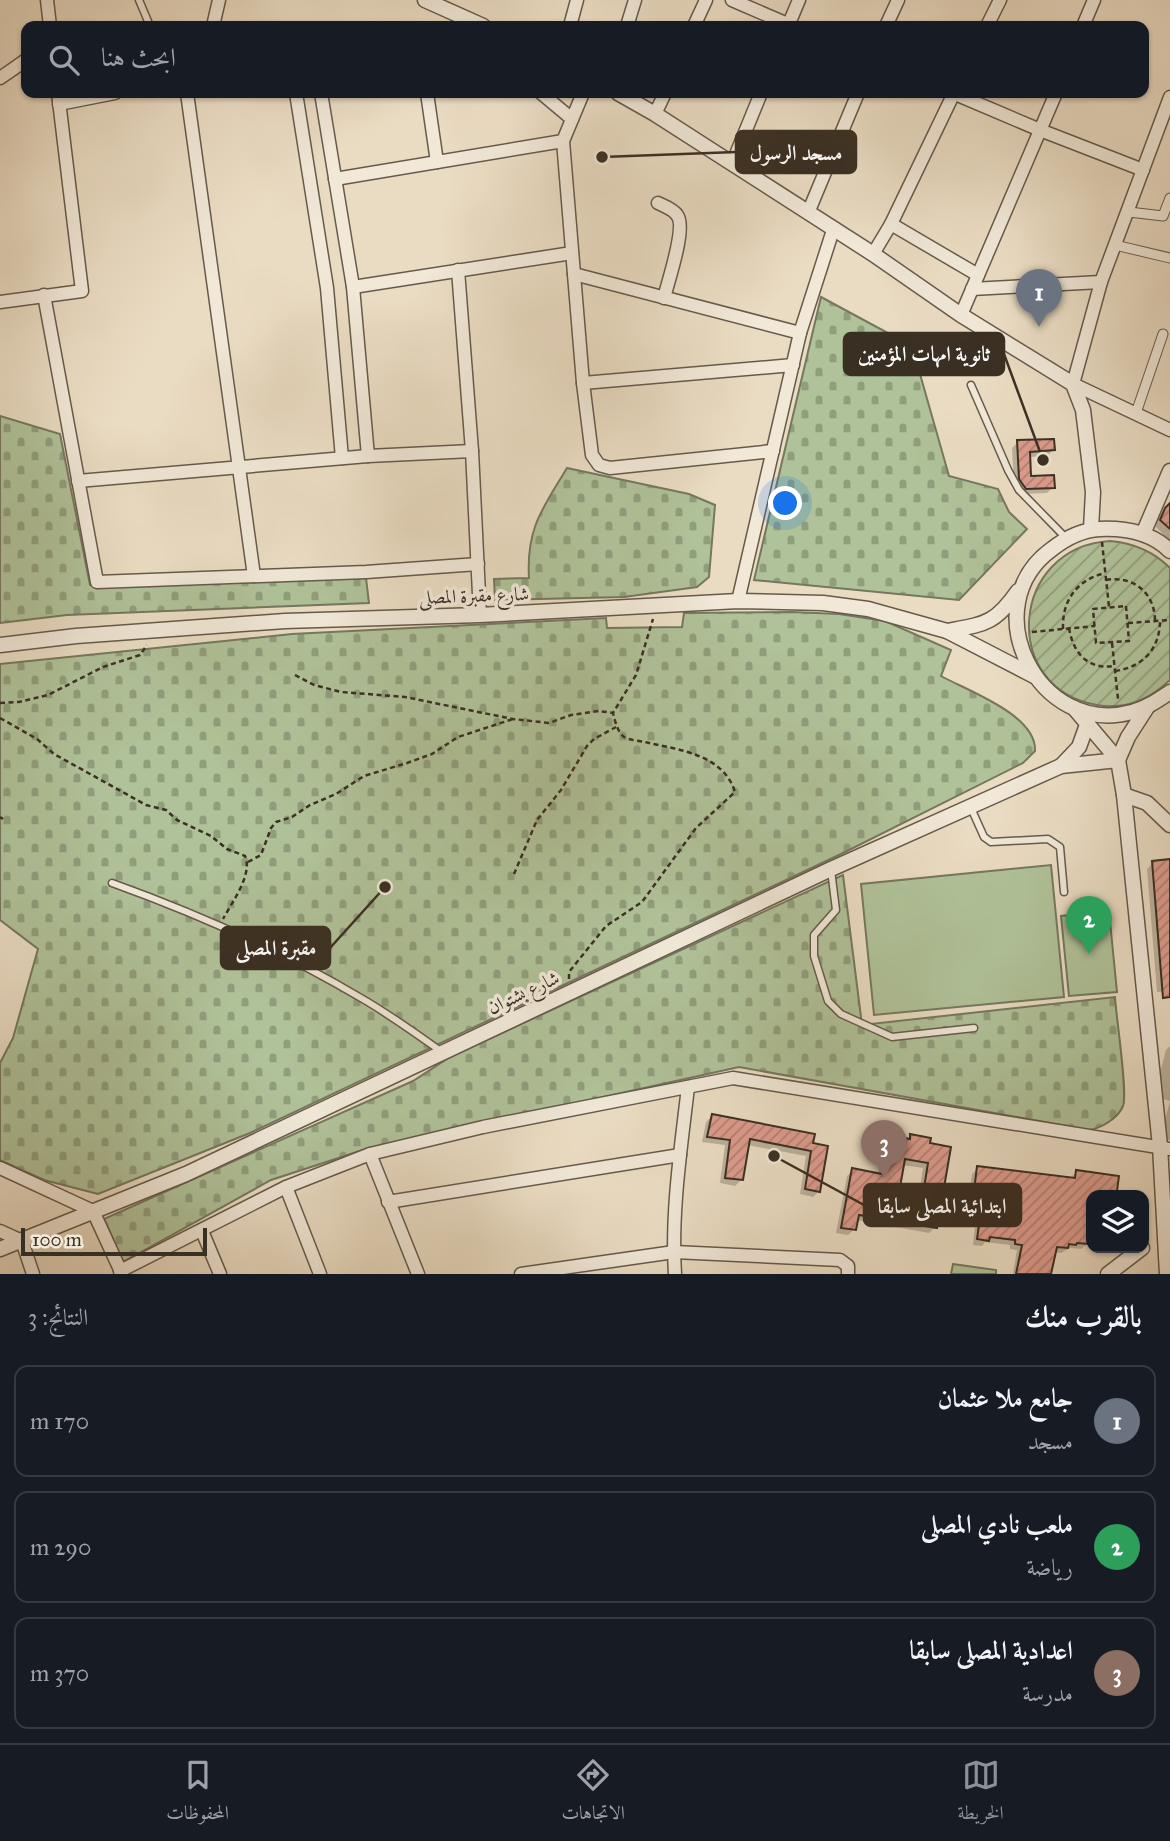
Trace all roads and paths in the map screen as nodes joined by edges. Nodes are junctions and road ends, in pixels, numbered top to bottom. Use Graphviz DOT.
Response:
graph roads {
  1 [pos="47,0"];
  2 [pos="139,0"];
  3 [pos="219,0"];
  4 [pos="425,0"];
  5 [pos="578,0"];
  6 [pos="635,0"];
  7 [pos="706,0"];
  8 [pos="732,0"];
  9 [pos="799,0"];
  10 [pos="898,0"];
  11 [pos="1000,0"];
  12 [pos="1094,0"];
  13 [pos="49,21"];
  14 [pos="148,21"];
  15 [pos="214,21"];
  16 [pos="471,21"];
  17 [pos="571,21"];
  18 [pos="629,21"];
  19 [pos="696,21"];
  20 [pos="778,21"];
  21 [pos="791,21"];
  22 [pos="888,21"];
  23 [pos="990,21"];
  24 [pos="1085,21"];
  25 [pos="21,63"];
  26 [pos="0,78"];
  27 [pos="1170,97"];
  28 [pos="59,98"];
  29 [pos="188,98"];
  30 [pos="297,98"];
  31 [pos="322,98"];
  32 [pos="428,98"];
  33 [pos="547,98"];
  34 [pos="581,98"];
  35 [pos="627,98"];
  36 [pos="662,98"];
  37 [pos="759,98"];
  38 [pos="856,98"];
  39 [pos="952,98"];
  40 [pos="965,98"];
  41 [pos="1054,98"];
  42 [pos="655,114"];
  43 [pos="572,118"];
  44 [pos="1040,131"];
  45 [pos="563,141"];
  46 [pos="437,162"];
  47 [pos="732,164"];
  48 [pos="1143,170"];
  49 [pos="335,179"];
  50 [pos="1170,198"];
  51 [pos="658,203"];
  52 [pos="1129,212"];
  53 [pos="808,213"];
  54 [pos="891,224"];
  55 [pos="833,230"];
  56 [pos="1115,245"];
  57 [pos="572,253"];
  58 [pos="873,254"];
  59 [pos="1170,258"];
  60 [pos="458,270"];
  61 [pos="574,274"];
  62 [pos="978,275"];
  63 [pos="1101,282"];
  64 [pos="353,287"];
  65 [pos="972,289"];
  66 [pos="44,295"];
  67 [pos="664,298"];
  68 [pos="0,302"];
  69 [pos="961,314"];
  70 [pos="800,333"];
  71 [pos="1163,334"];
  72 [pos="793,365"];
  73 [pos="583,383"];
  74 [pos="1073,384"];
  75 [pos="971,385"];
  76 [pos="1136,413"];
  77 [pos="1170,430"];
  78 [pos="472,451"];
  79 [pos="773,451"];
  80 [pos="369,456"];
  81 [pos="342,458"];
  82 [pos="239,466"];
  83 [pos="1170,471"];
  84 [pos="78,481"];
  85 [pos="1170,495"];
  86 [pos="1153,512"];
  87 [pos="1143,534"];
  88 [pos="1093,536"];
  89 [pos="1066,538"];
  90 [pos="1110,541"];
  91 [pos="1102,542"];
  92 [pos="1170,551"];
  93 [pos="478,564"];
  94 [pos="1105,573"];
  95 [pos="1028,575"];
  96 [pos="254,576"];
  97 [pos="1106,580"];
  98 [pos="738,601"];
  99 [pos="656,606"];
  100 [pos="1109,607"];
  101 [pos="480,615"];
  102 [pos="1170,620"];
  103 [pos="1155,621"];
  104 [pos="1160,621"];
  105 [pos="1127,623"];
  106 [pos="1028,625"];
  107 [pos="1094,626"];
  108 [pos="1069,628"];
  109 [pos="1063,629"];
  110 [pos="146,631"];
  111 [pos="947,631"];
  112 [pos="1028,632"];
  113 [pos="1030,640"];
  114 [pos="1112,642"];
  115 [pos="0,645"];
  116 [pos="1114,666"];
  117 [pos="1115,671"];
  118 [pos="295,675"];
  119 [pos="1034,676"];
  120 [pos="1170,692"];
  121 [pos="0,703"];
  122 [pos="1119,706"];
  123 [pos="1149,706"];
  124 [pos="1073,708"];
  125 [pos="613,713"];
  126 [pos="0,718"];
  127 [pos="513,719"];
  128 [pos="1088,722"];
  129 [pos="616,727"];
  130 [pos="1118,760"];
  131 [pos="1061,766"];
  132 [pos="1124,795"];
  133 [pos="971,806"];
  134 [pos="1170,825"];
  135 [pos="247,862"];
  136 [pos="831,869"];
  137 [pos="514,874"];
  138 [pos="112,883"];
  139 [pos="1064,892"];
  140 [pos="220,925"];
  141 [pos="569,992"];
  142 [pos="974,1028"];
  143 [pos="442,1052"];
  144 [pos="688,1087"];
  145 [pos="1165,1147"];
  146 [pos="370,1154"];
  147 [pos="680,1154"];
  148 [pos="0,1168"];
  149 [pos="286,1187"];
  150 [pos="388,1202"];
  151 [pos="93,1211"];
  152 [pos="1168,1230"];
  153 [pos="202,1231"];
  154 [pos="8,1236"];
  155 [pos="1149,1243"];
  156 [pos="0,1249"];
  157 [pos="674,1252"];
  158 [pos="1135,1253"];
  159 [pos="121,1272"];
  160 [pos="33,1274"];
  161 [pos="220,1274"];
  162 [pos="320,1274"];
  163 [pos="418,1274"];
  164 [pos="521,1274"];
  165 [pos="675,1274"];
  166 [pos="848,1274"];
  167 [pos="1108,1274"];
  168 [pos="1167,1274"];
  1 -- 13 [label="street"];
  2 -- 14 [label="lane"];
  3 -- 15 [label="street"];
  4 -- 16 [label="street"];
  5 -- 17 [label="street"];
  6 -- 18 [label="street"];
  7 -- 19 [label="street"];
  8 -- 20 [label="street"];
  9 -- 21 [label="street"];
  10 -- 22 [label="street"];
  11 -- 23 [label="street"];
  12 -- 24 [label="street"];
  25 -- 26 [label="street"];
  27 -- 48 [label="street"];
  28 -- 66 [label="street"];
  29 -- 82 [label="street"];
  30 -- 81 [label="street"];
  31 -- 49 [label="street"];
  32 -- 46 [label="street"];
  33 -- 43 [label="street"];
  34 -- 43 [label="street"];
  35 -- 42 [label="street"];
  36 -- 42 [label="street"];
  37 -- 47 [label="street"];
  38 -- 53 [label="street"];
  39 -- 54 [label="street"];
  40 -- 44 [label="street"];
  41 -- 44 [label="street"];
  42 -- 47 [label="street"];
  43 -- 45 [label="street"];
  44 -- 48 [label="street"];
  44 -- 62 [label="street"];
  45 -- 46 [label="street"];
  45 -- 57 [label="street"];
  46 -- 49 [label="street"];
  47 -- 53 [label="street"];
  48 -- 52 [label="street"];
  49 -- 64 [label="street"];
  50 -- 52 [label="street"];
  51 -- 67 [label="street"];
  52 -- 56 [label="street"];
  53 -- 55 [label="street"];
  54 -- 58 [label="street"];
  54 -- 62 [label="street"];
  55 -- 58 [label="street"];
  55 -- 70 [label="street"];
  56 -- 59 [label="street"];
  56 -- 63 [label="street"];
  57 -- 60 [label="street"];
  57 -- 61 [label="street"];
  58 -- 69 [label="street"];
  60 -- 64 [label="street"];
  60 -- 78 [label="street"];
  61 -- 67 [label="street"];
  61 -- 73 [label="street"];
  62 -- 65 [label="street"];
  63 -- 65 [label="street"];
  63 -- 74 [label="street"];
  64 -- 80 [label="street"];
  65 -- 69 [label="street"];
  66 -- 68 [label="street"];
  66 -- 84 [label="street"];
  67 -- 70 [label="street"];
  69 -- 74 [label="street"];
  70 -- 72 [label="street"];
  71 -- 76 [label="street"];
  72 -- 73 [label="street"];
  72 -- 79 [label="street"];
  73 -- 79 [label="street"];
  74 -- 76 [label="street"];
  74 -- 88 [label="street"];
  75 -- 89 [label="lane"];
  76 -- 77 [label="street"];
  78 -- 80 [label="street"];
  78 -- 93 [label="street"];
  79 -- 98 [label="street"];
  80 -- 81 [label="street"];
  81 -- 82 [label="street"];
  82 -- 84 [label="street"];
  82 -- 96 [label="street"];
  83 -- 86 [label="street"];
  84 -- 96 [label="street"];
  85 -- 86 [label="street"];
  86 -- 87 [label="street"];
  87 -- 88 [label="street"];
  87 -- 92 [label="street"];
  88 -- 89 [label="street"];
  88 -- 91 [label="path"];
  89 -- 95 [label="street, شارع مقبرة المصلى"];
  90 -- 91 [label="path"];
  91 -- 94 [label="path"];
  93 -- 96 [label="street"];
  93 -- 101 [label="street"];
  94 -- 97 [label="path"];
  94 -- 109 [label="path"];
  95 -- 111 [label="street, شارع مقبرة المصلى"];
  95 -- 119 [label="street"];
  97 -- 100 [label="path"];
  97 -- 103 [label="path"];
  98 -- 99 [label="street, شارع مقبرة المصلى"];
  98 -- 111 [label="street, شارع مقبرة المصلى"];
  99 -- 101 [label="street, شارع مقبرة المصلى"];
  99 -- 125 [label="path"];
  100 -- 105 [label="path"];
  100 -- 107 [label="path"];
  101 -- 110 [label="street, شارع مقبرة المصلى"];
  102 -- 104 [label="path"];
  103 -- 104 [label="path"];
  103 -- 105 [label="path"];
  104 -- 117 [label="path"];
  105 -- 114 [label="path"];
  106 -- 112 [label="path"];
  107 -- 108 [label="path"];
  107 -- 114 [label="path"];
  108 -- 109 [label="path"];
  108 -- 116 [label="path"];
  109 -- 112 [label="path"];
  110 -- 115 [label="street, شارع مقبرة المصلى"];
  110 -- 121 [label="path"];
  111 -- 119 [label="street, شارع مقبرة المصلى"];
  112 -- 113 [label="path"];
  114 -- 116 [label="path"];
  116 -- 117 [label="path"];
  117 -- 122 [label="path"];
  118 -- 127 [label="path"];
  119 -- 124 [label="street"];
  120 -- 123 [label="street"];
  123 -- 124 [label="street"];
  123 -- 130 [label="street"];
  124 -- 128 [label="street"];
  125 -- 127 [label="path"];
  125 -- 129 [label="path"];
  126 -- 135 [label="path"];
  127 -- 135 [label="path"];
  128 -- 130 [label="street"];
  128 -- 131 [label="street, شارع بشتوان"];
  129 -- 137 [label="path"];
  129 -- 141 [label="path"];
  130 -- 131 [label="street, شارع بشتوان"];
  130 -- 132 [label="street"];
  131 -- 133 [label="street, شارع بشتوان"];
  132 -- 134 [label="street"];
  132 -- 145 [label="street"];
  133 -- 136 [label="street, شارع بشتوان"];
  133 -- 139 [label="lane"];
  135 -- 140 [label="path"];
  136 -- 141 [label="street, شارع بشتوان"];
  136 -- 142 [label="lane"];
  138 -- 140 [label="lane"];
  140 -- 143 [label="lane"];
  141 -- 143 [label="street, شارع بشتوان"];
  143 -- 151 [label="street, شارع بشتوان"];
  144 -- 145 [label="street"];
  144 -- 146 [label="street"];
  144 -- 147 [label="street"];
  145 -- 152 [label="street"];
  146 -- 149 [label="street"];
  146 -- 150 [label="street"];
  147 -- 150 [label="street"];
  147 -- 157 [label="street"];
  148 -- 151 [label="street"];
  149 -- 153 [label="street"];
  149 -- 162 [label="street"];
  150 -- 163 [label="street"];
  151 -- 154 [label="street, شارع بشتوان"];
  151 -- 159 [label="street"];
  152 -- 155 [label="street"];
  152 -- 168 [label="street"];
  153 -- 159 [label="street"];
  153 -- 161 [label="street"];
  154 -- 156 [label="street, شارع بشتوان"];
  154 -- 160 [label="street"];
  157 -- 164 [label="street"];
  157 -- 165 [label="street"];
  157 -- 166 [label="street"];
  158 -- 167 [label="street"];
}
